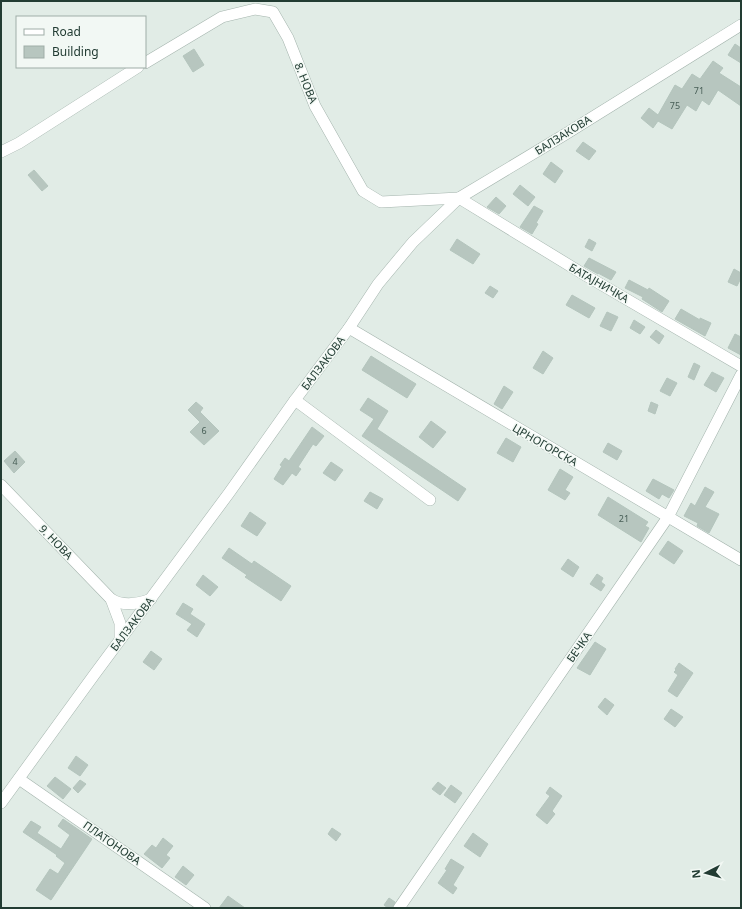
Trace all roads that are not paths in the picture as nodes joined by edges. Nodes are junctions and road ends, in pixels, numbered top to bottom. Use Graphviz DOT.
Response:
graph roads {
  1 [pos="741,25"];
  2 [pos="146,62"];
  3 [pos="136,68"];
  4 [pos="1,152"];
  5 [pos="459,198"];
  6 [pos="349,328"];
  7 [pos="741,366"];
  8 [pos="741,375"];
  9 [pos="295,400"];
  10 [pos="1,485"];
  11 [pos="430,500"];
  12 [pos="668,517"];
  13 [pos="741,560"];
  14 [pos="111,599"];
  15 [pos="151,599"];
  16 [pos="120,639"];
  17 [pos="19,779"];
  18 [pos="1,803"];
  19 [pos="205,908"];
  20 [pos="399,908"];
  1 -- 5 [label="street, БАЛЗАКОВА"];
  2 -- 5 [label="street, 8. НОВА"];
  3 -- 4 [label="street"];
  5 -- 6 [label="street, БАЛЗАКОВА"];
  5 -- 7 [label="street, БАТАЈНИЧКА"];
  6 -- 9 [label="street, БАЛЗАКОВА"];
  6 -- 12 [label="street, ЦРНОГОРСКА"];
  8 -- 12 [label="street, БЕЧКА"];
  9 -- 11 [label="street"];
  9 -- 15 [label="street, БАЛЗАКОВА"];
  10 -- 14 [label="street, 9. НОВА"];
  12 -- 13 [label="street, ЦРНОГОРСКА"];
  12 -- 20 [label="street, БЕЧКА"];
  14 -- 15 [label="street"];
  14 -- 16 [label="street, 9. НОВА"];
  15 -- 16 [label="street, БАЛЗАКОВА"];
  16 -- 17 [label="street, БАЛЗАКОВА"];
  17 -- 18 [label="street, БАЛЗАКОВА"];
  17 -- 19 [label="street, ПЛАТОНОВА"];
}
